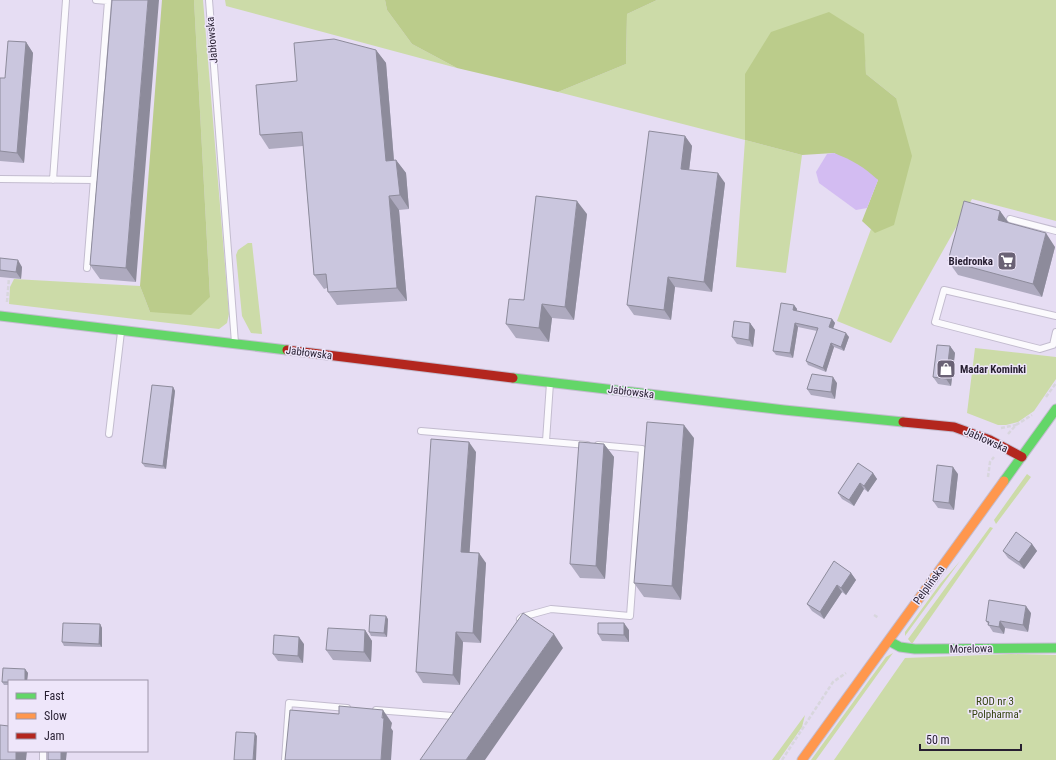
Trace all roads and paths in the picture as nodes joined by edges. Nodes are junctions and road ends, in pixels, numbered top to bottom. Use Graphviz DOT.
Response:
graph roads {
  1 [pos="66,0"];
  2 [pos="96,0"];
  3 [pos="209,0"];
  4 [pos="0,179"];
  5 [pos="53,180"];
  6 [pos="94,180"];
  7 [pos="1010,219"];
  8 [pos="1056,232"];
  9 [pos="87,268"];
  10 [pos="10,278"];
  11 [pos="6,306"];
  12 [pos="0,316"];
  13 [pos="1056,316"];
  14 [pos="121,330"];
  15 [pos="1056,332"];
  16 [pos="235,344"];
  17 [pos="550,383"];
  18 [pos="1056,409"];
  19 [pos="421,431"];
  20 [pos="109,434"];
  21 [pos="546,441"];
  22 [pos="1022,457"];
  23 [pos="874,615"];
  24 [pos="879,618"];
  25 [pos="517,623"];
  26 [pos="888,641"];
  27 [pos="1056,648"];
  28 [pos="352,708"];
  29 [pos="367,709"];
  30 [pos="457,710"];
  31 [pos="453,716"];
  32 [pos="448,722"];
  33 [pos="285,760"];
  34 [pos="802,760"];
  1 -- 5 [label="lane"];
  2 -- 6 [label="lane"];
  3 -- 16 [label="lane, Jabłowska"];
  4 -- 5 [label="lane"];
  5 -- 6 [label="lane"];
  6 -- 9 [label="lane"];
  7 -- 8 [label="lane"];
  10 -- 11 [label="path"];
  12 -- 14 [label="main road, Jabłowska"];
  13 -- 15 [label="lane"];
  14 -- 16 [label="main road, Jabłowska"];
  14 -- 20 [label="lane"];
  16 -- 17 [label="main road, Jabłowska"];
  17 -- 21 [label="lane"];
  17 -- 22 [label="main road, Jabłowska"];
  18 -- 22 [label="main road, Pelplińska"];
  19 -- 21 [label="lane"];
  21 -- 25 [label="lane"];
  22 -- 26 [label="main road, Pelplińska"];
  23 -- 24 [label="path"];
  26 -- 27 [label="main road, Morelowa"];
  26 -- 34 [label="main road, Pelplińska"];
  28 -- 33 [label="lane"];
  29 -- 31 [label="lane"];
  30 -- 31 [label="lane"];
  31 -- 32 [label="lane"];
}
